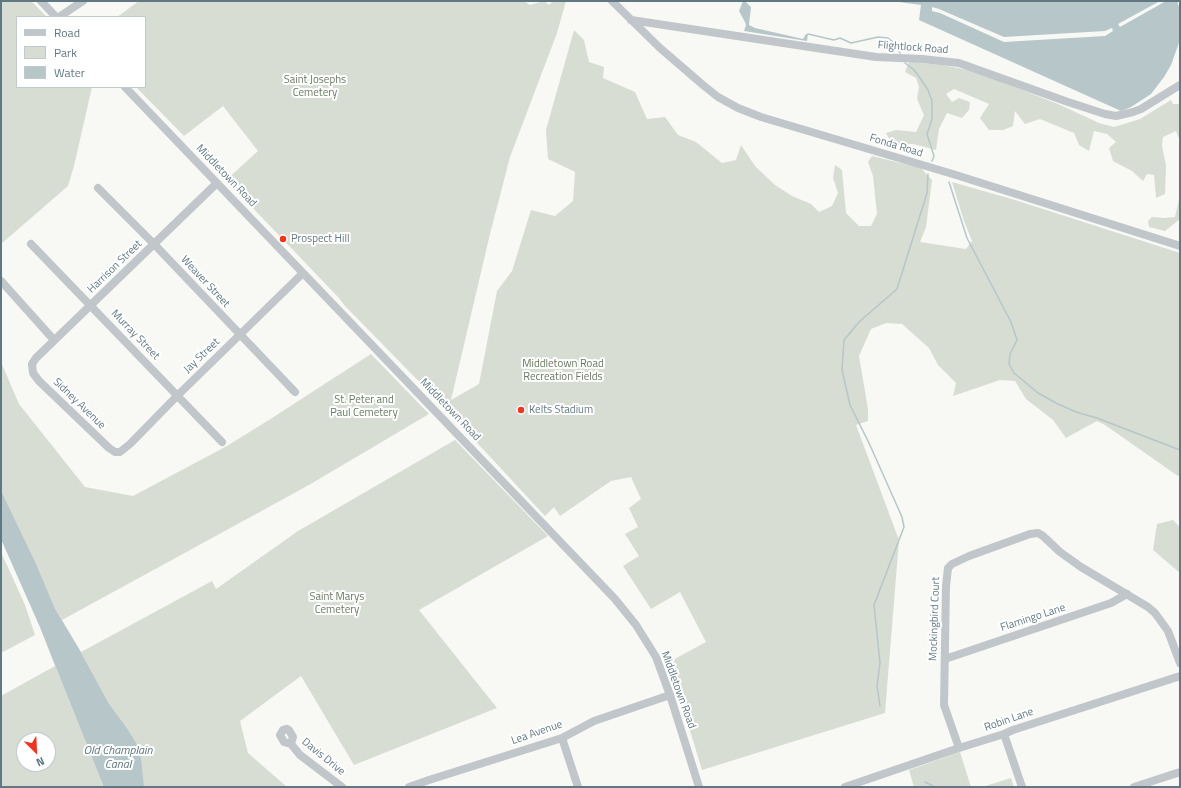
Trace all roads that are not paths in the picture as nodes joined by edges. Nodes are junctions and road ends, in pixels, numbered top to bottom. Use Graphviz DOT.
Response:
graph roads {
  1 [pos="41,1"];
  2 [pos="83,1"];
  3 [pos="612,1"];
  4 [pos="57,16"];
  5 [pos="60,16"];
  6 [pos="632,20"];
  7 [pos="1180,85"];
  8 [pos="126,88"];
  9 [pos="217,183"];
  10 [pos="98,188"];
  11 [pos="31,244"];
  12 [pos="154,244"];
  13 [pos="1180,246"];
  14 [pos="303,273"];
  15 [pos="1,281"];
  16 [pos="91,306"];
  17 [pos="240,335"];
  18 [pos="54,340"];
  19 [pos="32,368"];
  20 [pos="295,392"];
  21 [pos="177,396"];
  22 [pos="222,442"];
  23 [pos="115,452"];
  24 [pos="1127,594"];
  25 [pos="945,659"];
  26 [pos="1180,663"];
  27 [pos="1180,676"];
  28 [pos="670,695"];
  29 [pos="1004,734"];
  30 [pos="562,738"];
  31 [pos="291,744"];
  32 [pos="959,748"];
  33 [pos="1180,772"];
  34 [pos="342,787"];
  35 [pos="410,787"];
  36 [pos="578,787"];
  37 [pos="699,787"];
  38 [pos="845,787"];
  39 [pos="1022,787"];
  40 [pos="1134,787"];
  1 -- 4 [label="street"];
  2 -- 5 [label="street"];
  3 -- 6 [label="street, Fonda Road"];
  6 -- 7 [label="street, Flightlock Road"];
  6 -- 13 [label="street, Fonda Road"];
  8 -- 9 [label="street, Middletown Road"];
  9 -- 12 [label="street, Harrison Street"];
  9 -- 14 [label="street, Middletown Road"];
  10 -- 12 [label="street, Weaver Street"];
  11 -- 16 [label="street, Murray Street"];
  12 -- 16 [label="street, Harrison Street"];
  12 -- 17 [label="street, Weaver Street"];
  14 -- 17 [label="street, Jay Street"];
  14 -- 28 [label="street, Middletown Road"];
  15 -- 18 [label="street"];
  16 -- 18 [label="street, Harrison Street"];
  16 -- 21 [label="street, Murray Street"];
  17 -- 20 [label="street, Weaver Street"];
  17 -- 21 [label="street, Jay Street"];
  18 -- 19 [label="street, Harrison Street"];
  19 -- 23 [label="street, Sidney Avenue"];
  21 -- 22 [label="street, Murray Street"];
  21 -- 23 [label="street, Jay Street"];
  24 -- 25 [label="street, Flamingo Lane"];
  24 -- 25 [label="street, Mockingbird Court"];
  24 -- 26 [label="street, Mockingbird Court"];
  25 -- 32 [label="street, Mockingbird Court"];
  27 -- 29 [label="street, Robin Lane"];
  28 -- 30 [label="street, Lea Avenue"];
  28 -- 37 [label="street, Middletown Road"];
  29 -- 32 [label="street, Robin Lane"];
  29 -- 39 [label="street"];
  30 -- 35 [label="street, Lea Avenue"];
  30 -- 36 [label="street"];
  31 -- 34 [label="street, Davis Drive"];
  32 -- 38 [label="street, Robin Lane"];
  33 -- 40 [label="street"];
}
